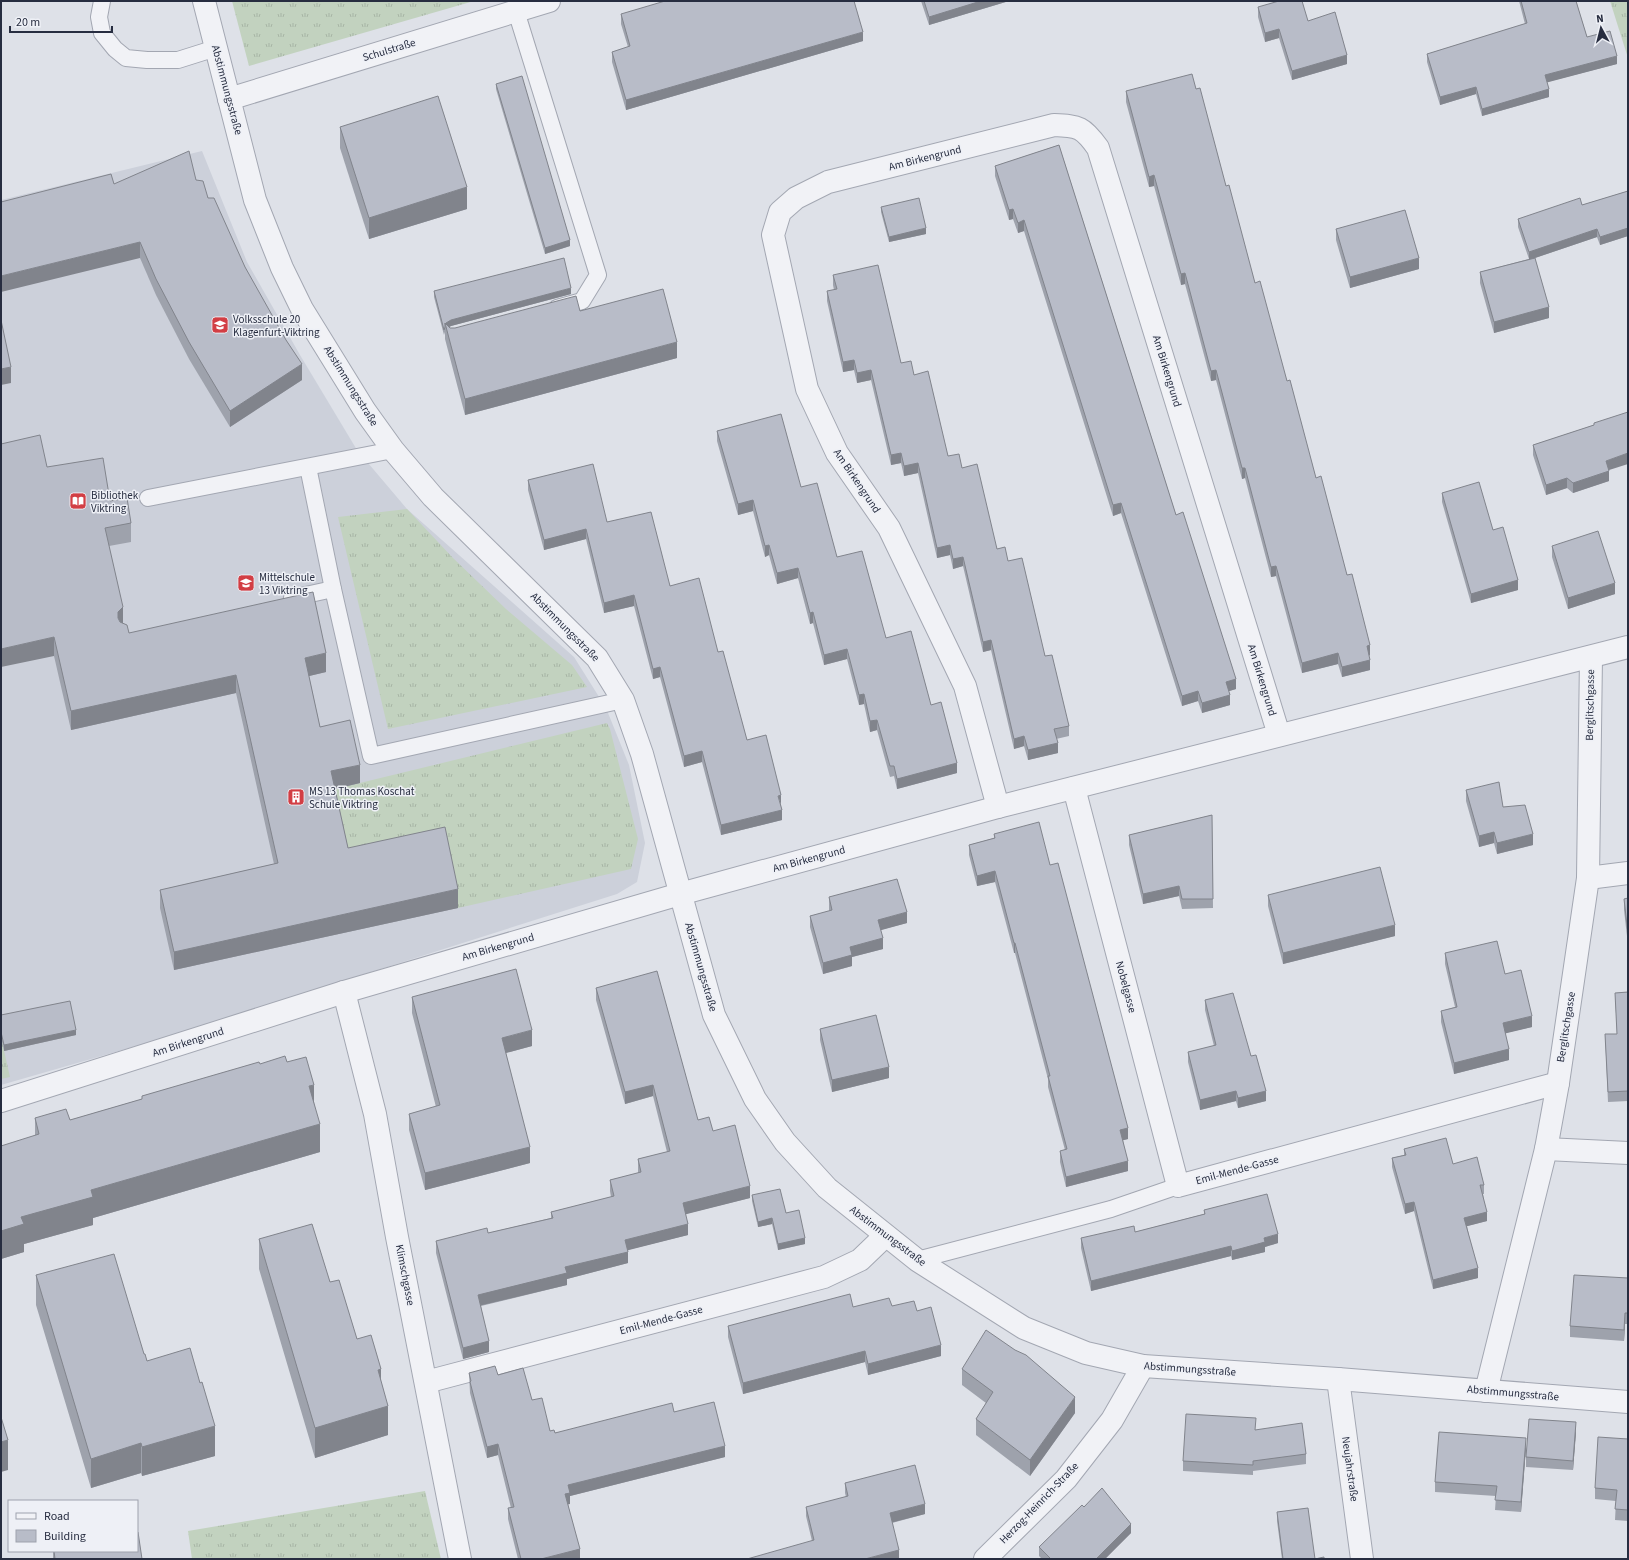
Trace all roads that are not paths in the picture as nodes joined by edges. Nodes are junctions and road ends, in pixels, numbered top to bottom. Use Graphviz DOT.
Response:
graph roads {
  1 [pos="102,1"];
  2 [pos="204,1"];
  3 [pos="549,1"];
  4 [pos="516,11"];
  5 [pos="216,48"];
  6 [pos="229,99"];
  7 [pos="544,311"];
  8 [pos="393,450"];
  9 [pos="308,467"];
  10 [pos="148,498"];
  11 [pos="333,589"];
  12 [pos="280,601"];
  13 [pos="1628,647"];
  14 [pos="1591,657"];
  15 [pos="623,700"];
  16 [pos="1279,735"];
  17 [pos="1074,788"];
  18 [pos="998,807"];
  19 [pos="1628,873"];
  20 [pos="1588,878"];
  21 [pos="680,894"];
  22 [pos="344,992"];
  23 [pos="1558,1083"];
  24 [pos="1,1101"];
  25 [pos="1546,1149"];
  26 [pos="1628,1153"];
  27 [pos="1178,1186"];
  28 [pos="885,1236"];
  29 [pos="917,1260"];
  30 [pos="1143,1366"];
  31 [pos="1338,1379"];
  32 [pos="426,1382"];
  33 [pos="1486,1391"];
  34 [pos="1628,1402"];
  35 [pos="460,1559"];
  36 [pos="985,1559"];
  37 [pos="1362,1559"];
  1 -- 5 [label="lane"];
  2 -- 5 [label="street, Abstimmungsstraße"];
  3 -- 4 [label="street, Schulstraße"];
  4 -- 6 [label="street, Schulstraße"];
  4 -- 7 [label="lane"];
  5 -- 6 [label="street, Abstimmungsstraße"];
  6 -- 8 [label="street, Abstimmungsstraße"];
  8 -- 9 [label="lane"];
  8 -- 15 [label="street, Abstimmungsstraße"];
  9 -- 10 [label="lane"];
  9 -- 11 [label="lane"];
  11 -- 12 [label="lane"];
  11 -- 15 [label="lane"];
  13 -- 14 [label="street, Am Birkengrund"];
  14 -- 16 [label="street, Am Birkengrund"];
  14 -- 20 [label="street, Berglitschgasse"];
  15 -- 21 [label="street, Abstimmungsstraße"];
  16 -- 17 [label="street, Am Birkengrund"];
  16 -- 18 [label="street, Am Birkengrund"];
  17 -- 18 [label="street, Am Birkengrund"];
  17 -- 27 [label="street, Nobelgasse"];
  18 -- 21 [label="street, Am Birkengrund"];
  19 -- 20 [label="street"];
  20 -- 23 [label="street, Berglitschgasse"];
  21 -- 22 [label="street, Am Birkengrund"];
  21 -- 28 [label="street, Abstimmungsstraße"];
  22 -- 24 [label="street, Am Birkengrund"];
  22 -- 32 [label="street, Klimschgasse"];
  23 -- 25 [label="street, Berglitschgasse"];
  23 -- 27 [label="street, Emil-Mende-Gasse"];
  25 -- 26 [label="street"];
  25 -- 33 [label="street, Berglitschgasse"];
  27 -- 29 [label="lane, Emil-Mende-Gasse"];
  28 -- 29 [label="street, Abstimmungsstraße"];
  28 -- 32 [label="street, Emil-Mende-Gasse"];
  29 -- 30 [label="street, Abstimmungsstraße"];
  30 -- 31 [label="street, Abstimmungsstraße"];
  30 -- 36 [label="street, Herzog-Heinrich-Straße"];
  31 -- 33 [label="street, Abstimmungsstraße"];
  31 -- 37 [label="street, Neujahrstraße"];
  32 -- 35 [label="street, Klimschgasse"];
  33 -- 34 [label="street, Abstimmungsstraße"];
}
